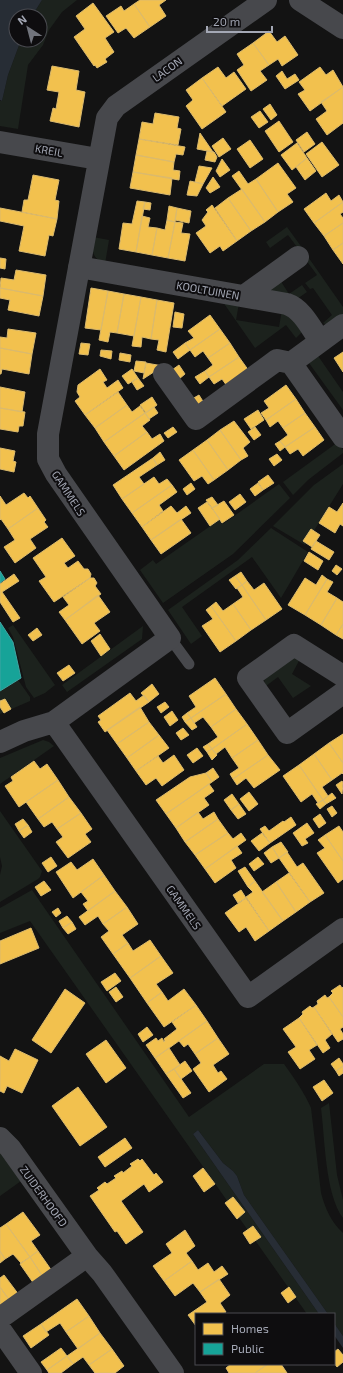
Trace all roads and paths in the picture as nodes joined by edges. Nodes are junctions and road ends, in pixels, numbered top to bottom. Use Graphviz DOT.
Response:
graph roads {
  1 [pos="266,0"];
  2 [pos="300,0"];
  3 [pos="343,28"];
  4 [pos="0,142"];
  5 [pos="98,159"];
  6 [pos="298,257"];
  7 [pos="79,267"];
  8 [pos="244,296"];
  9 [pos="343,325"];
  10 [pos="320,341"];
  11 [pos="291,363"];
  12 [pos="164,374"];
  13 [pos="343,438"];
  14 [pos="170,638"];
  15 [pos="188,664"];
  16 [pos="343,676"];
  17 [pos="343,693"];
  18 [pos="54,722"];
  19 [pos="0,742"];
  20 [pos="343,929"];
  21 [pos="0,1138"];
  22 [pos="87,1256"];
  23 [pos="0,1318"];
  24 [pos="0,1329"];
  25 [pos="31,1373"];
  26 [pos="173,1373"];
  1 -- 5 [label="street, LACON"];
  2 -- 3 [label="street"];
  4 -- 5 [label="street, KREIL"];
  5 -- 7 [label="street, GAMMELS"];
  6 -- 8 [label="street"];
  7 -- 8 [label="street, KOOLTUINEN"];
  7 -- 14 [label="street, GAMMELS"];
  8 -- 10 [label="street, KOOLTUINEN"];
  9 -- 10 [label="street"];
  10 -- 11 [label="street"];
  11 -- 12 [label="street"];
  11 -- 13 [label="street"];
  14 -- 15 [label="lane"];
  14 -- 18 [label="street"];
  16 -- 17 [label="street"];
  18 -- 19 [label="street"];
  18 -- 20 [label="street, GAMMELS"];
  21 -- 22 [label="street, ZUIDERHOOFD"];
  22 -- 23 [label="street"];
  22 -- 26 [label="street, ZUIDERHOOFD"];
  24 -- 25 [label="street"];
}
